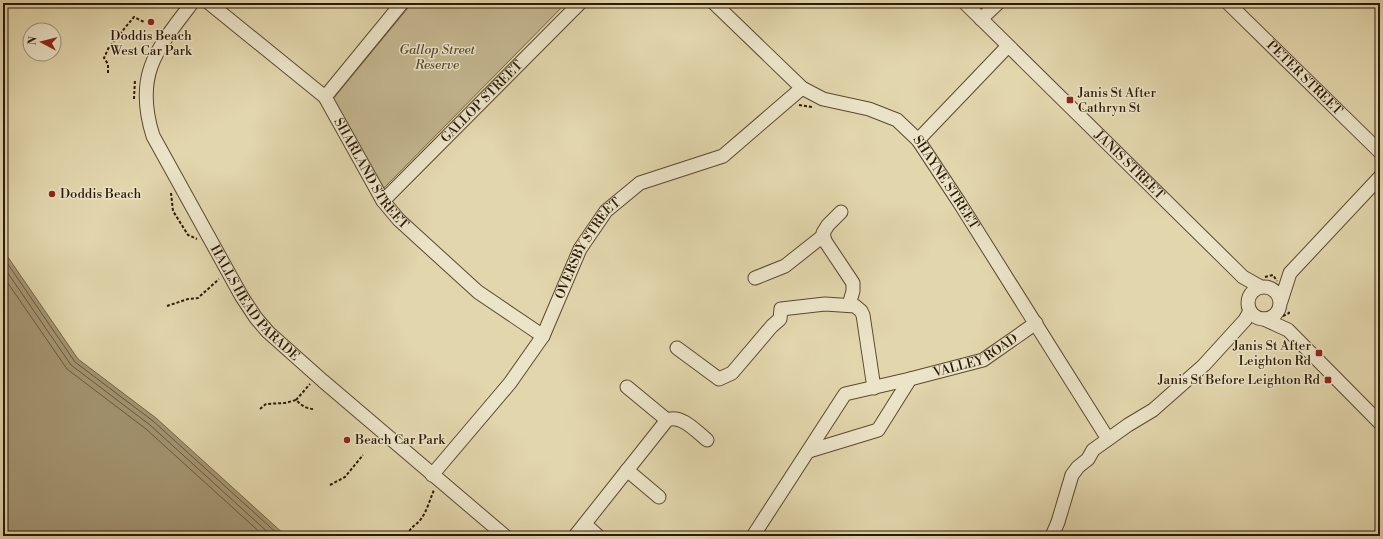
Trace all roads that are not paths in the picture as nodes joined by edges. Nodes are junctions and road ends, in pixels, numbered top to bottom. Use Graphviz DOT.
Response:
graph roads {
  1 [pos="192,3"];
  2 [pos="209,3"];
  3 [pos="402,3"];
  4 [pos="580,3"];
  5 [pos="714,3"];
  6 [pos="965,3"];
  7 [pos="998,3"];
  8 [pos="1228,3"];
  9 [pos="981,19"];
  10 [pos="1008,46"];
  11 [pos="802,88"];
  12 [pos="326,97"];
  13 [pos="918,140"];
  14 [pos="1380,152"];
  15 [pos="1380,177"];
  16 [pos="384,201"];
  17 [pos="841,212"];
  18 [pos="825,240"];
  19 [pos="1290,273"];
  20 [pos="755,278"];
  21 [pos="1258,289"];
  22 [pos="1280,305"];
  23 [pos="849,306"];
  24 [pos="1254,317"];
  25 [pos="1036,323"];
  26 [pos="1288,330"];
  27 [pos="543,336"];
  28 [pos="677,348"];
  29 [pos="910,380"];
  30 [pos="627,387"];
  31 [pos="874,388"];
  32 [pos="666,420"];
  33 [pos="1380,423"];
  34 [pos="1108,439"];
  35 [pos="707,440"];
  36 [pos="1093,450"];
  37 [pos="809,451"];
  38 [pos="627,470"];
  39 [pos="433,481"];
  40 [pos="659,497"];
  41 [pos="585,524"];
  42 [pos="505,536"];
  43 [pos="575,536"];
  44 [pos="598,536"];
  45 [pos="754,536"];
  46 [pos="1046,536"];
  47 [pos="1052,536"];
  1 -- 39 [label="street, HALLS HEAD PARADE"];
  2 -- 12 [label="street, SHARLAND STREET"];
  3 -- 12 [label="street"];
  4 -- 16 [label="street, GALLOP STREET"];
  5 -- 11 [label="street, SHAYNE STREET"];
  6 -- 9 [label="street, JANIS STREET"];
  7 -- 9 [label="street"];
  8 -- 14 [label="street, PETER STREET"];
  9 -- 10 [label="street, JANIS STREET"];
  10 -- 13 [label="street"];
  10 -- 21 [label="street, JANIS STREET"];
  11 -- 13 [label="street, SHAYNE STREET"];
  11 -- 27 [label="street, OVERSBY STREET"];
  12 -- 16 [label="street, SHARLAND STREET"];
  13 -- 25 [label="street, SHAYNE STREET"];
  15 -- 19 [label="street"];
  16 -- 27 [label="street, SHARLAND STREET"];
  17 -- 18 [label="street"];
  18 -- 20 [label="street"];
  18 -- 23 [label="street"];
  19 -- 21 [label="street"];
  19 -- 22 [label="street"];
  21 -- 22 [label="street"];
  21 -- 24 [label="street"];
  22 -- 24 [label="street"];
  22 -- 26 [label="street"];
  23 -- 28 [label="street"];
  23 -- 31 [label="street"];
  24 -- 26 [label="street"];
  24 -- 34 [label="street"];
  25 -- 29 [label="street, VALLEY ROAD"];
  25 -- 34 [label="street, SHAYNE STREET"];
  26 -- 33 [label="street"];
  27 -- 39 [label="street, OVERSBY STREET"];
  29 -- 31 [label="street, VALLEY ROAD"];
  29 -- 37 [label="street"];
  30 -- 32 [label="street"];
  31 -- 37 [label="street, VALLEY ROAD"];
  32 -- 35 [label="street"];
  32 -- 38 [label="street"];
  34 -- 36 [label="street"];
  36 -- 46 [label="street"];
  36 -- 47 [label="street"];
  37 -- 45 [label="street, VALLEY ROAD"];
  38 -- 40 [label="street"];
  38 -- 41 [label="street"];
  39 -- 42 [label="street, HALLS HEAD PARADE"];
  41 -- 43 [label="street"];
  41 -- 44 [label="street"];
}
